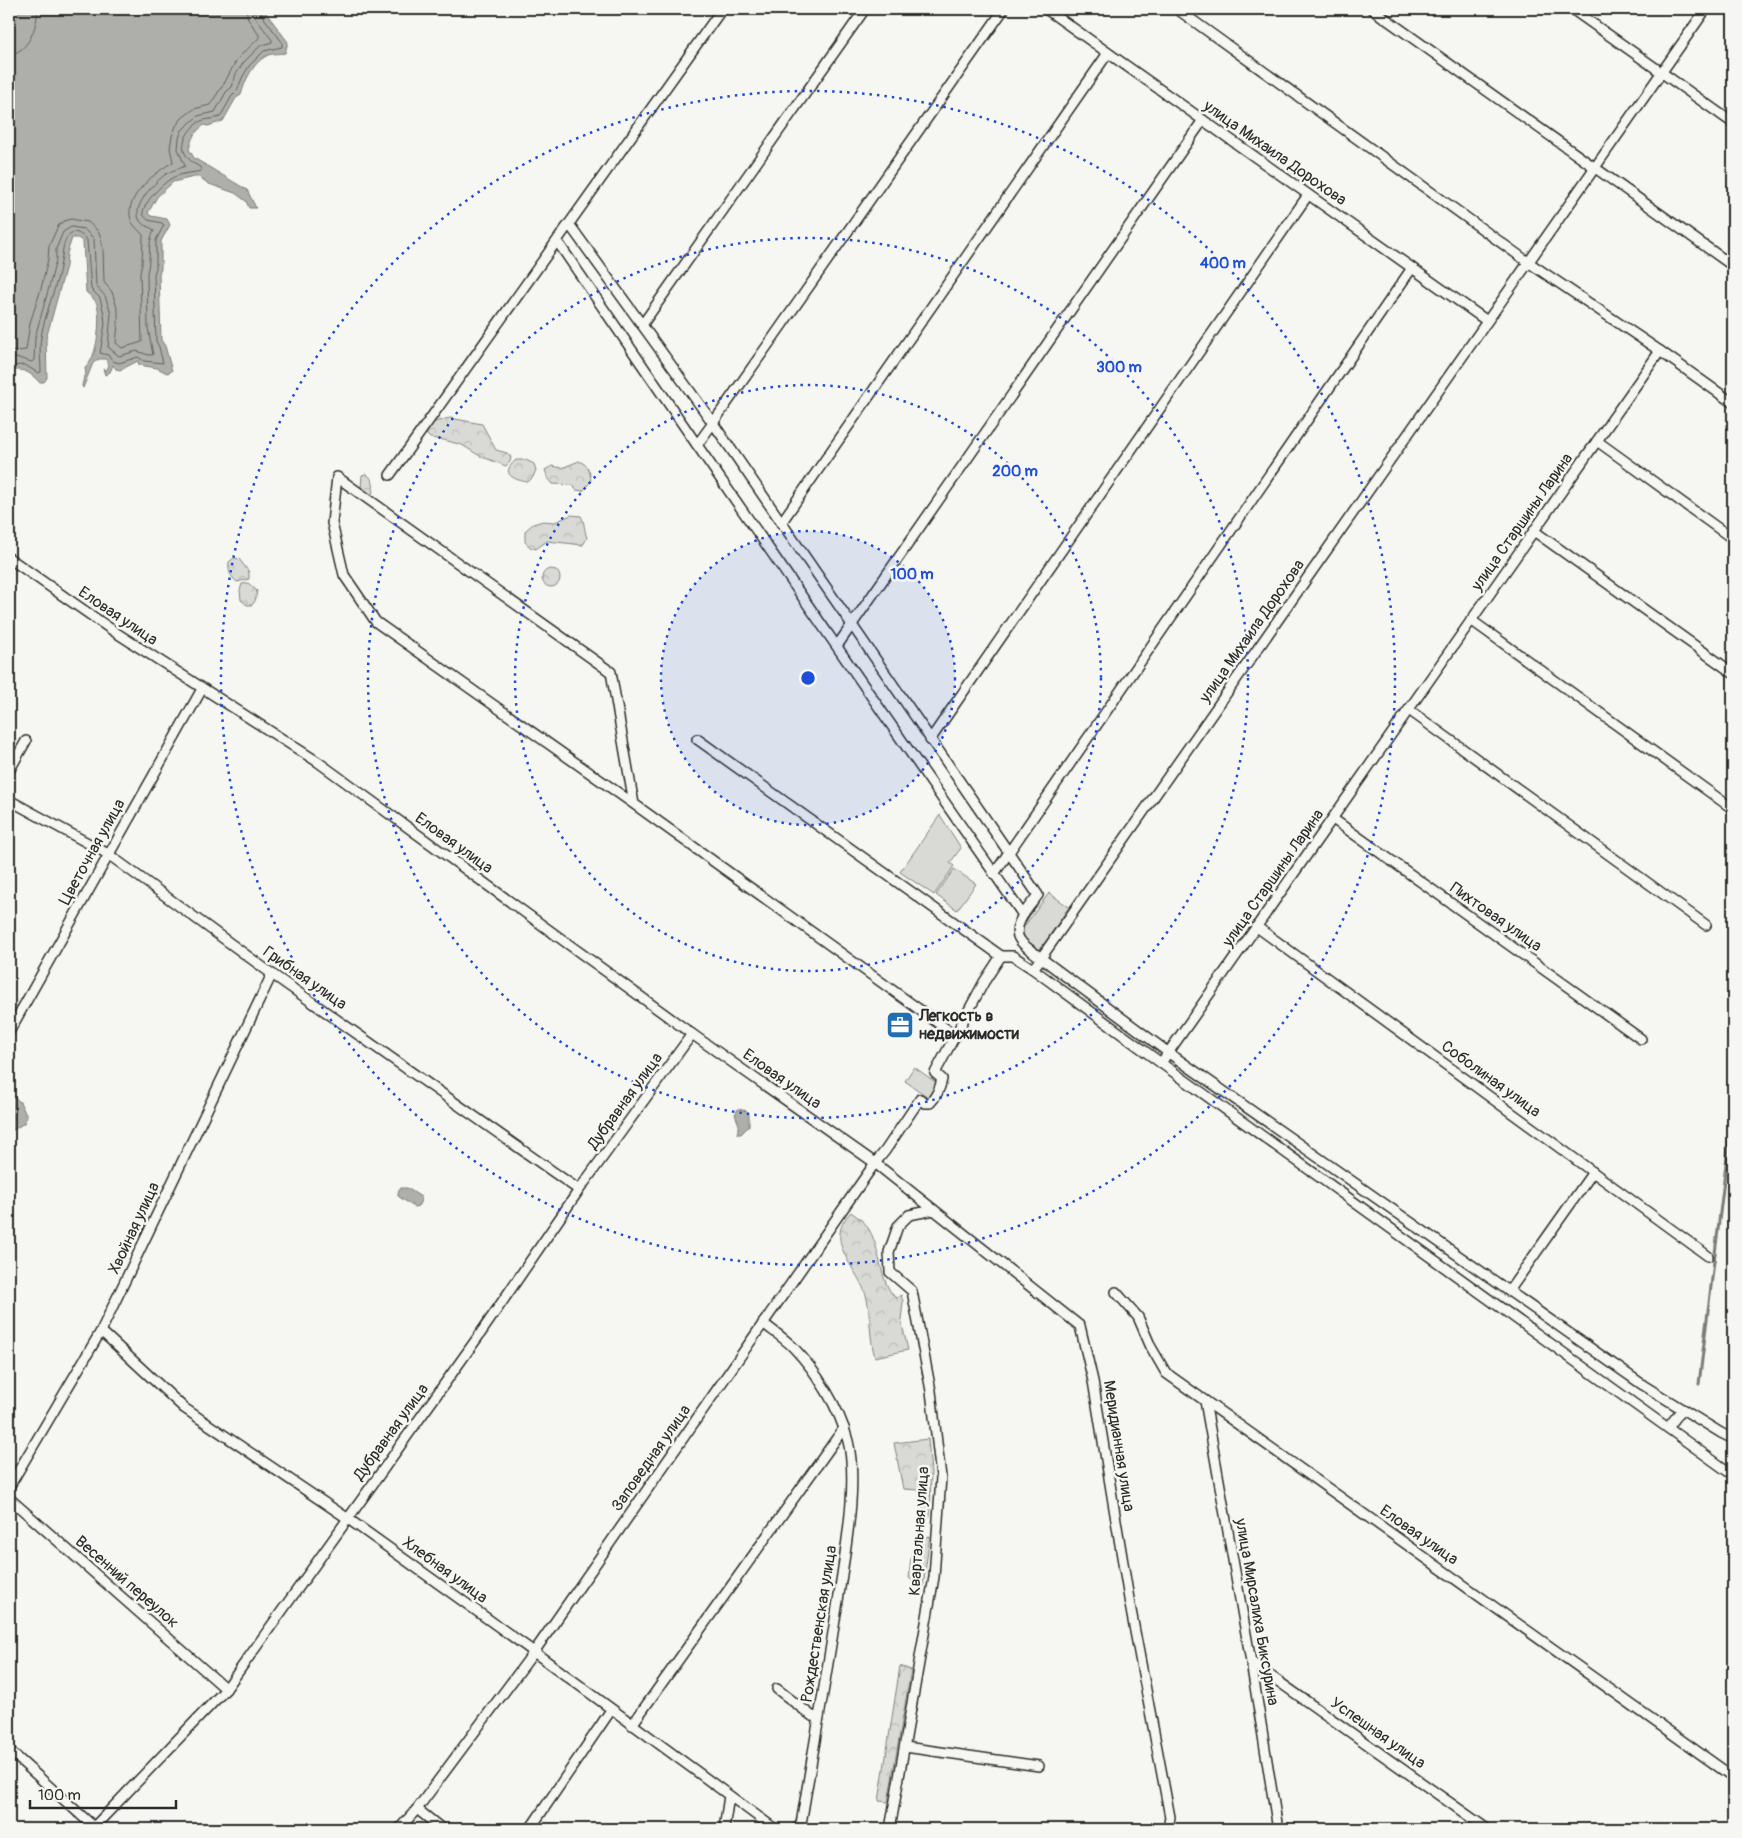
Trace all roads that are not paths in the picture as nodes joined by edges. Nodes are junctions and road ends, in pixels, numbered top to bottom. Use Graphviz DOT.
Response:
graph roads {
  1 [pos="722,9"];
  2 [pos="865,9"];
  3 [pos="1004,9"];
  4 [pos="1046,9"];
  5 [pos="1177,9"];
  6 [pos="1372,9"];
  7 [pos="1572,9"];
  8 [pos="1706,9"];
  9 [pos="1108,54"];
  10 [pos="1662,72"];
  11 [pos="1203,120"];
  12 [pos="1733,123"];
  13 [pos="1594,168"];
  14 [pos="1308,196"];
  15 [pos="569,224"];
  16 [pos="557,241"];
  17 [pos="1528,262"];
  18 [pos="1733,266"];
  19 [pos="1412,268"];
  20 [pos="1487,321"];
  21 [pos="642,325"];
  22 [pos="1660,351"];
  23 [pos="1733,403"];
  24 [pos="713,423"];
  25 [pos="1597,441"];
  26 [pos="697,445"];
  27 [pos="390,475"];
  28 [pos="781,523"];
  29 [pos="1534,531"];
  30 [pos="1733,539"];
  31 [pos="9,558"];
  32 [pos="1471,620"];
  33 [pos="851,625"];
  34 [pos="837,646"];
  35 [pos="1733,674"];
  36 [pos="202,689"];
  37 [pos="1409,710"];
  38 [pos="697,738"];
  39 [pos="930,740"];
  40 [pos="26,741"];
  41 [pos="9,771"];
  42 [pos="9,800"];
  43 [pos="634,804"];
  44 [pos="1733,809"];
  45 [pos="1333,819"];
  46 [pos="1009,852"];
  47 [pos="108,854"];
  48 [pos="994,874"];
  49 [pos="1023,916"];
  50 [pos="1706,925"];
  51 [pos="1257,927"];
  52 [pos="1001,956"];
  53 [pos="1041,958"];
  54 [pos="1033,969"];
  55 [pos="272,974"];
  56 [pos="9,1032"];
  57 [pos="692,1034"];
  58 [pos="956,1036"];
  59 [pos="1641,1039"];
  60 [pos="1169,1053"];
  61 [pos="1161,1063"];
  62 [pos="875,1163"];
  63 [pos="1593,1172"];
  64 [pos="579,1190"];
  65 [pos="934,1210"];
  66 [pos="1708,1256"];
  67 [pos="1509,1291"];
  68 [pos="1116,1292"];
  69 [pos="763,1323"];
  70 [pos="101,1331"];
  71 [pos="1205,1401"];
  72 [pos="1682,1409"];
  73 [pos="844,1428"];
  74 [pos="1668,1428"];
  75 [pos="1733,1439"];
  76 [pos="1733,1475"];
  77 [pos="9,1487"];
  78 [pos="9,1498"];
  79 [pos="347,1518"];
  80 [pos="534,1652"];
  81 [pos="1251,1662"];
  82 [pos="226,1689"];
  83 [pos="777,1689"];
  84 [pos="611,1710"];
  85 [pos="819,1717"];
  86 [pos="632,1725"];
  87 [pos="905,1747"];
  88 [pos="9,1750"];
  89 [pos="1039,1766"];
  90 [pos="1733,1778"];
  91 [pos="729,1796"];
  92 [pos="417,1809"];
  93 [pos="799,1827"];
  94 [pos="93,1828"];
  95 [pos="399,1829"];
  96 [pos="442,1829"];
  97 [pos="530,1829"];
  98 [pos="724,1829"];
  99 [pos="775,1829"];
  100 [pos="890,1829"];
  101 [pos="1168,1829"];
  102 [pos="1278,1829"];
  103 [pos="1487,1829"];
  1 -- 15 [label="street"];
  2 -- 21 [label="street"];
  3 -- 24 [label="street"];
  4 -- 9 [label="street, улица Михаила Дорохова"];
  5 -- 17 [label="street"];
  6 -- 13 [label="street"];
  7 -- 10 [label="street"];
  8 -- 10 [label="street, улица Михаила Дорохова"];
  9 -- 11 [label="street, улица Михаила Дорохова"];
  9 -- 28 [label="street"];
  10 -- 12 [label="street"];
  10 -- 13 [label="street, улица Михаила Дорохова"];
  11 -- 14 [label="street, улица Михаила Дорохова"];
  11 -- 33 [label="street"];
  13 -- 17 [label="street, улица Михаила Дорохова"];
  13 -- 18 [label="street"];
  14 -- 19 [label="street, улица Михаила Дорохова"];
  14 -- 39 [label="street"];
  15 -- 16 [label="street"];
  15 -- 21 [label="street"];
  16 -- 26 [label="street"];
  16 -- 27 [label="street"];
  17 -- 20 [label="street, улица Михаила Дорохова"];
  17 -- 22 [label="street"];
  19 -- 20 [label="street, улица Михаила Дорохова"];
  19 -- 46 [label="street"];
  20 -- 53 [label="street, улица Михаила Дорохова"];
  21 -- 24 [label="street"];
  22 -- 23 [label="street"];
  22 -- 25 [label="street, улица Старшины Ларина"];
  24 -- 26 [label="street"];
  24 -- 28 [label="street"];
  25 -- 29 [label="street, улица Старшины Ларина"];
  25 -- 30 [label="street"];
  26 -- 34 [label="street"];
  28 -- 33 [label="street"];
  29 -- 32 [label="street, улица Старшины Ларина"];
  29 -- 35 [label="street"];
  31 -- 36 [label="street, Еловая улица"];
  32 -- 37 [label="street, улица Старшины Ларина"];
  32 -- 44 [label="street"];
  33 -- 34 [label="street"];
  33 -- 39 [label="street"];
  34 -- 48 [label="street"];
  36 -- 47 [label="street, Цветочная улица"];
  36 -- 57 [label="street, Еловая улица"];
  37 -- 45 [label="street, улица Старшины Ларина"];
  37 -- 50 [label="street"];
  38 -- 52 [label="street"];
  39 -- 46 [label="street"];
  40 -- 41 [label="street"];
  42 -- 47 [label="street, Грибная улица"];
  43 -- 43 [label="street"];
  43 -- 58 [label="street"];
  45 -- 51 [label="street, улица Старшины Ларина"];
  45 -- 59 [label="street, Пихтовая улица"];
  46 -- 48 [label="street"];
  46 -- 49 [label="street"];
  47 -- 55 [label="street, Грибная улица"];
  47 -- 56 [label="street, Цветочная улица"];
  48 -- 49 [label="street"];
  49 -- 53 [label="street"];
  51 -- 60 [label="street, улица Старшины Ларина"];
  51 -- 63 [label="street, Соболиная улица"];
  52 -- 54 [label="street"];
  52 -- 58 [label="street"];
  53 -- 54 [label="street, улица Михаила Дорохова"];
  53 -- 60 [label="street"];
  54 -- 61 [label="street"];
  55 -- 64 [label="street, Грибная улица"];
  55 -- 70 [label="street, Хвойная улица"];
  57 -- 62 [label="street, Еловая улица"];
  57 -- 64 [label="street, Дубравная улица"];
  58 -- 62 [label="street, Заповедная улица"];
  60 -- 61 [label="street, улица Старшины Ларина"];
  60 -- 67 [label="street"];
  61 -- 74 [label="street"];
  62 -- 65 [label="street, Меридианная улица"];
  62 -- 69 [label="street, Заповедная улица"];
  63 -- 66 [label="street, Соболиная улица"];
  63 -- 67 [label="street"];
  64 -- 79 [label="street, Дубравная улица"];
  65 -- 87 [label="street, Квартальная улица"];
  65 -- 101 [label="street, Меридианная улица"];
  67 -- 72 [label="street"];
  68 -- 71 [label="street, Еловая улица"];
  69 -- 73 [label="street, Рождественская улица"];
  69 -- 80 [label="street, Заповедная улица"];
  70 -- 77 [label="street, Хвойная улица"];
  70 -- 79 [label="street, Хлебная улица"];
  71 -- 81 [label="street, улица Мирсалиха Биксурина"];
  71 -- 90 [label="street, Еловая улица"];
  72 -- 74 [label="street"];
  72 -- 75 [label="street"];
  73 -- 85 [label="street, Рождественская улица"];
  73 -- 86 [label="street"];
  74 -- 76 [label="street"];
  78 -- 82 [label="street, Весенний переулок"];
  79 -- 80 [label="street, Хлебная улица"];
  79 -- 82 [label="street, Дубравная улица"];
  80 -- 84 [label="street, Хлебная улица"];
  80 -- 92 [label="street, Заповедная улица"];
  81 -- 102 [label="street, улица Мирсалиха Биксурина"];
  81 -- 103 [label="street, Успешная улица"];
  82 -- 94 [label="street, Дубравная улица"];
  83 -- 85 [label="street"];
  84 -- 86 [label="street, Хлебная улица"];
  84 -- 97 [label="street"];
  85 -- 93 [label="street, Рождественская улица"];
  86 -- 91 [label="street, Хлебная улица"];
  87 -- 89 [label="street"];
  87 -- 100 [label="street, Квартальная улица"];
  88 -- 94 [label="street"];
  91 -- 98 [label="street"];
  91 -- 99 [label="street, Хлебная улица"];
  92 -- 95 [label="street, Заповедная улица"];
  92 -- 96 [label="street"];
}
